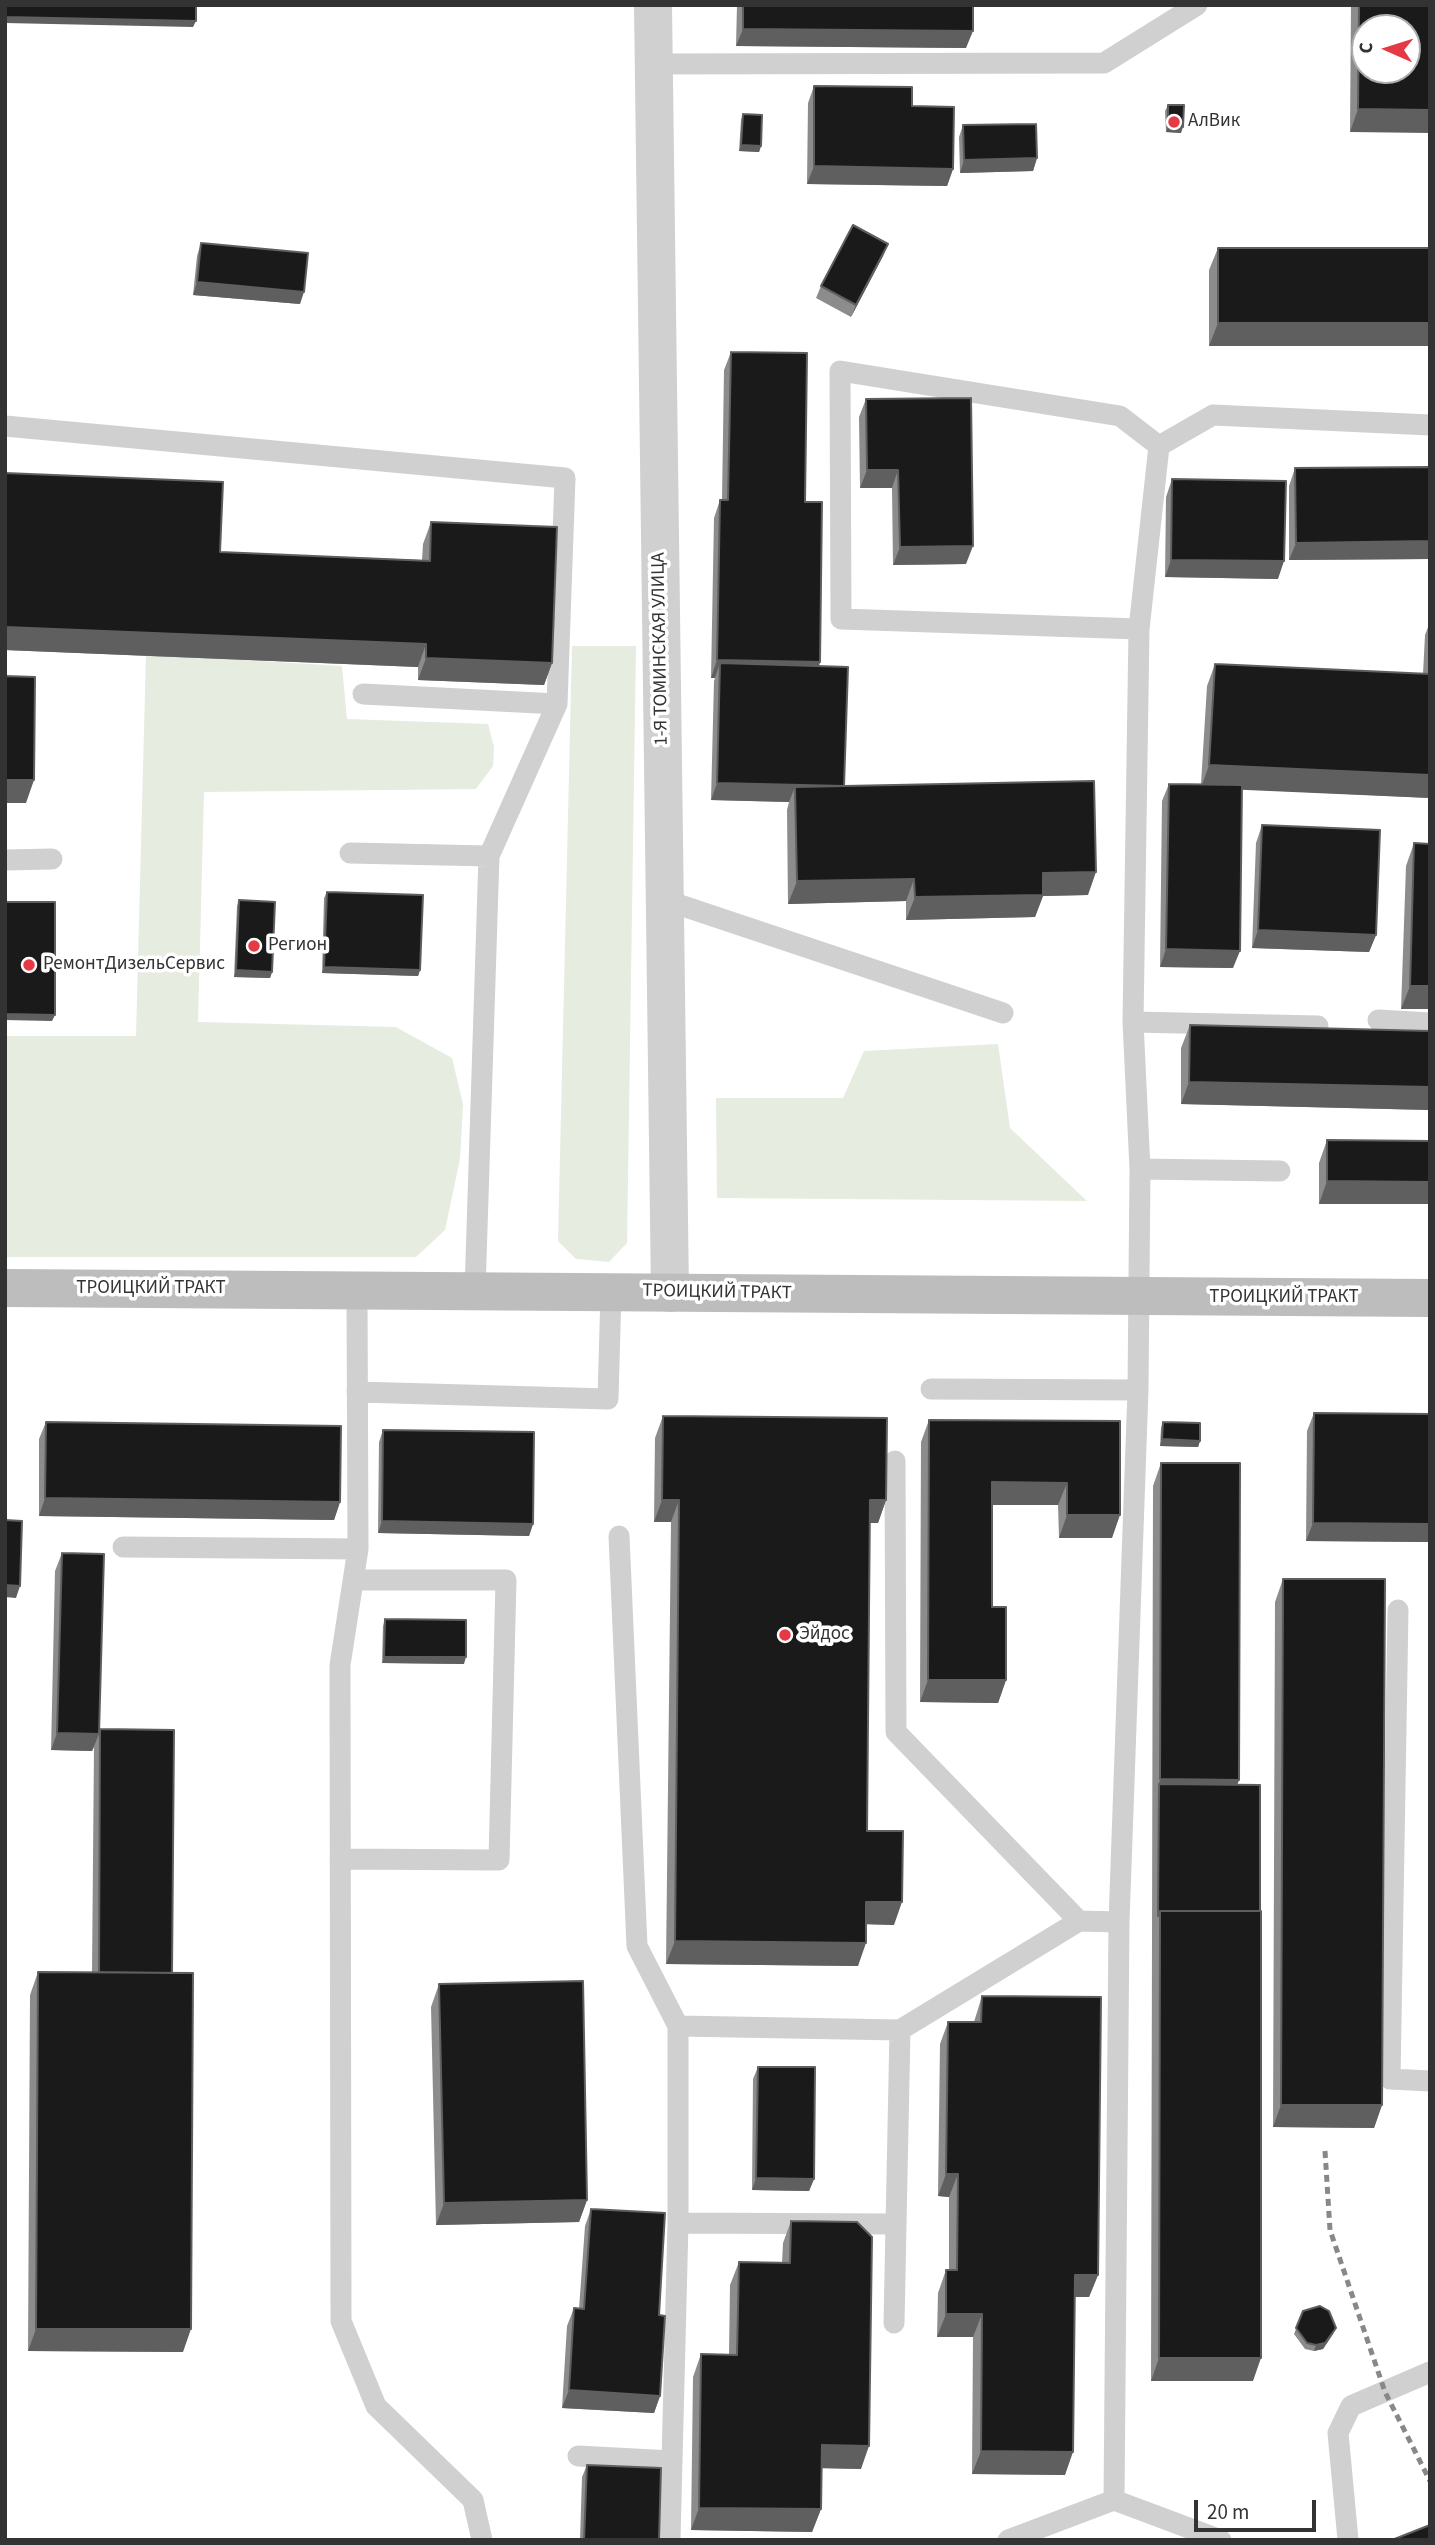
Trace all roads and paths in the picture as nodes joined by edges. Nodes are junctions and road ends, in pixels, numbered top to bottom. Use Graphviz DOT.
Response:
graph roads {
  1 [pos="653,5"];
  2 [pos="1198,5"];
  3 [pos="653,64"];
  4 [pos="1430,425"];
  5 [pos="5,426"];
  6 [pos="1159,446"];
  7 [pos="1139,629"];
  8 [pos="363,694"];
  9 [pos="557,704"];
  10 [pos="350,853"];
  11 [pos="489,856"];
  12 [pos="52,859"];
  13 [pos="5,860"];
  14 [pos="665,900"];
  15 [pos="1003,1013"];
  16 [pos="1378,1020"];
  17 [pos="1133,1023"];
  18 [pos="1430,1023"];
  19 [pos="1318,1026"];
  20 [pos="1140,1169"];
  21 [pos="1280,1171"];
  22 [pos="5,1288"];
  23 [pos="475,1291"];
  24 [pos="611,1292"];
  25 [pos="357,1293"];
  26 [pos="670,1293"];
  27 [pos="1138,1298"];
  28 [pos="1430,1298"];
  29 [pos="931,1389"];
  30 [pos="1138,1390"];
  31 [pos="358,1392"];
  32 [pos="895,1461"];
  33 [pos="620,1536"];
  34 [pos="123,1547"];
  35 [pos="358,1549"];
  36 [pos="353,1580"];
  37 [pos="1398,1610"];
  38 [pos="341,1859"];
  39 [pos="1079,1921"];
  40 [pos="1119,1922"];
  41 [pos="678,2026"];
  42 [pos="900,2030"];
  43 [pos="1430,2081"];
  44 [pos="678,2223"];
  45 [pos="895,2224"];
  46 [pos="894,2323"];
  47 [pos="1430,2372"];
  48 [pos="578,2456"];
  49 [pos="671,2460"];
  50 [pos="1114,2500"];
  51 [pos="482,2540"];
  52 [pos="670,2540"];
  53 [pos="1008,2540"];
  54 [pos="1222,2540"];
  55 [pos="1348,2540"];
  1 -- 3 [label="street, 1-Я ТОМИНСКАЯ УЛИЦА"];
  2 -- 3 [label="lane"];
  3 -- 14 [label="street, 1-Я ТОМИНСКАЯ УЛИЦА"];
  4 -- 6 [label="lane"];
  5 -- 9 [label="lane"];
  6 -- 7 [label="lane"];
  6 -- 7 [label="lane"];
  7 -- 17 [label="lane"];
  8 -- 9 [label="lane"];
  9 -- 11 [label="lane"];
  10 -- 11 [label="lane"];
  11 -- 23 [label="lane"];
  12 -- 13 [label="lane"];
  14 -- 15 [label="lane"];
  14 -- 26 [label="street, 1-Я ТОМИНСКАЯ УЛИЦА"];
  16 -- 18 [label="lane"];
  17 -- 19 [label="lane"];
  17 -- 20 [label="lane"];
  20 -- 21 [label="lane"];
  20 -- 27 [label="lane"];
  22 -- 25 [label="main road, ТРОИЦКИЙ ТРАКТ"];
  23 -- 24 [label="main road, ТРОИЦКИЙ ТРАКТ"];
  23 -- 25 [label="main road, ТРОИЦКИЙ ТРАКТ"];
  24 -- 26 [label="main road, ТРОИЦКИЙ ТРАКТ"];
  24 -- 31 [label="lane"];
  25 -- 31 [label="lane"];
  26 -- 27 [label="main road, ТРОИЦКИЙ ТРАКТ"];
  27 -- 28 [label="main road, ТРОИЦКИЙ ТРАКТ"];
  27 -- 30 [label="lane"];
  29 -- 30 [label="lane"];
  30 -- 40 [label="lane"];
  31 -- 35 [label="lane"];
  32 -- 39 [label="lane"];
  33 -- 41 [label="lane"];
  34 -- 35 [label="lane"];
  35 -- 36 [label="lane"];
  36 -- 38 [label="lane"];
  36 -- 38 [label="lane"];
  37 -- 43 [label="lane"];
  38 -- 51 [label="lane"];
  39 -- 40 [label="lane"];
  39 -- 42 [label="lane"];
  40 -- 50 [label="lane"];
  41 -- 42 [label="lane"];
  41 -- 44 [label="lane"];
  42 -- 45 [label="lane"];
  44 -- 45 [label="lane"];
  44 -- 49 [label="lane"];
  45 -- 46 [label="lane"];
  47 -- 55 [label="lane"];
  48 -- 49 [label="lane"];
  49 -- 52 [label="lane"];
  50 -- 53 [label="lane"];
  50 -- 54 [label="lane"];
}
